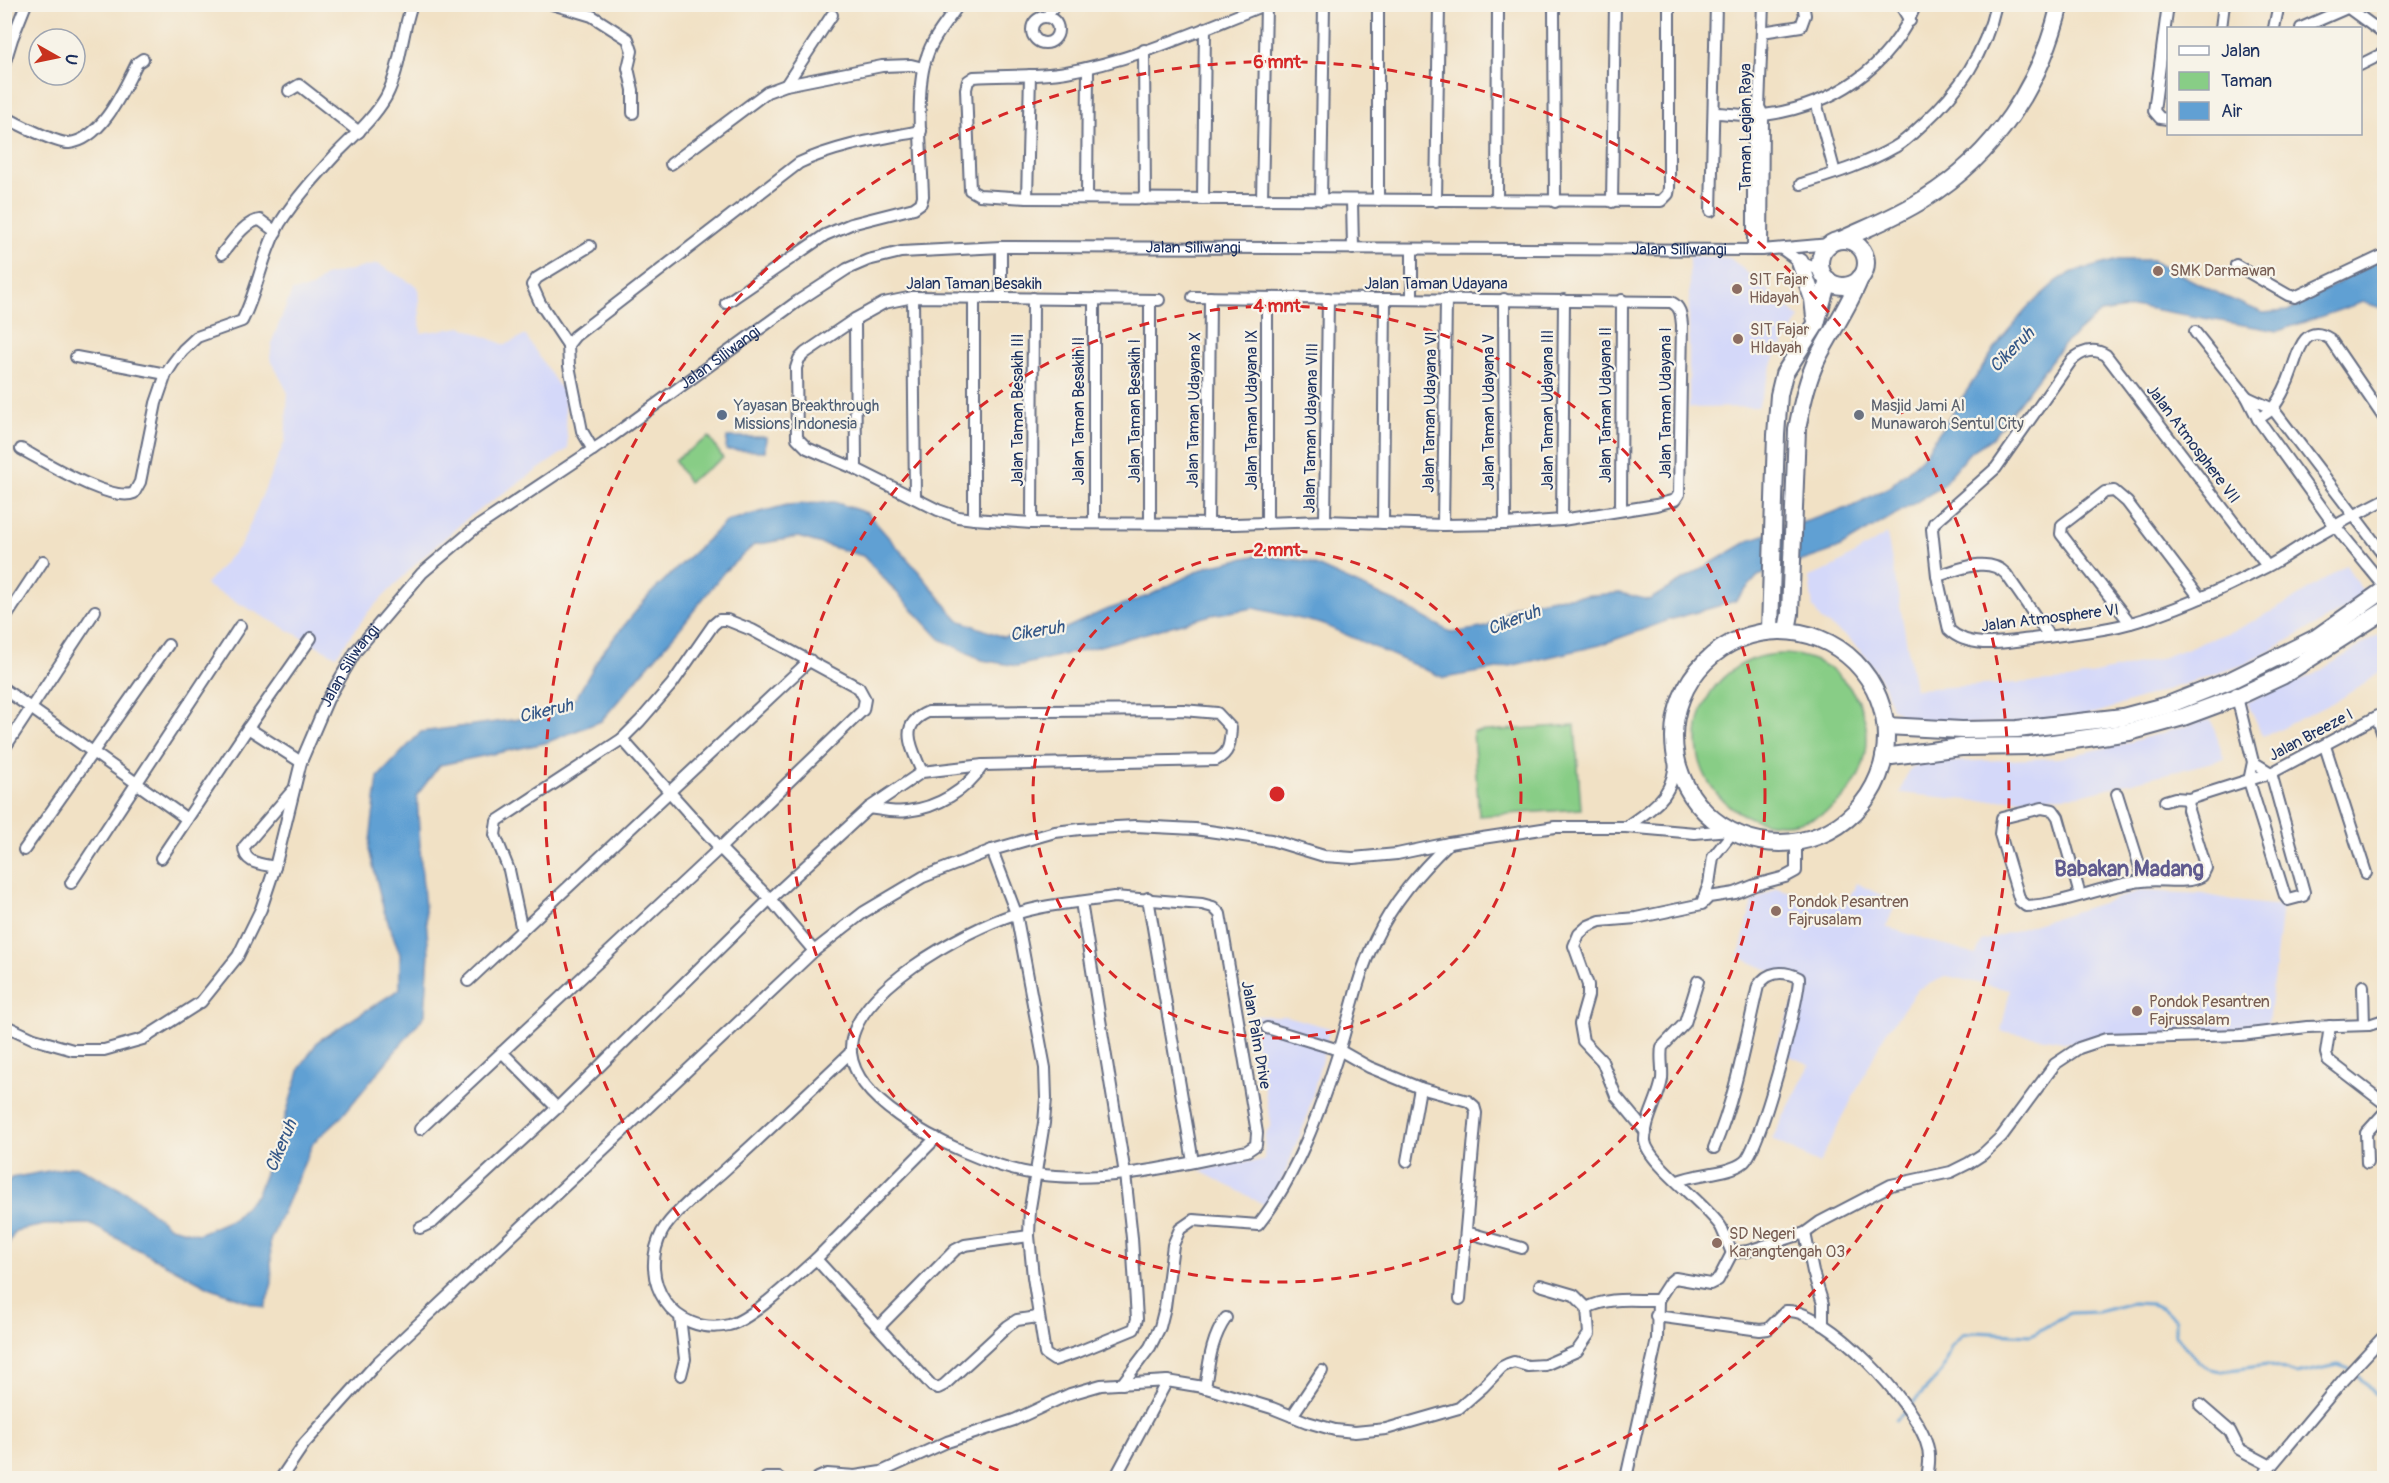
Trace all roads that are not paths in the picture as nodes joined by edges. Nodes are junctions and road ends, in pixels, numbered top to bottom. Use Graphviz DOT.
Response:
graph roads {
  1 [pos="26,4"];
  2 [pos="412,4"];
  3 [pos="552,4"];
  4 [pos="959,4"];
  5 [pos="1055,4"];
  6 [pos="1324,4"];
  7 [pos="1378,4"];
  8 [pos="1439,4"];
  9 [pos="1498,4"];
  10 [pos="1554,4"];
  11 [pos="1615,4"];
  12 [pos="1669,4"];
  13 [pos="1716,4"];
  14 [pos="1763,4"];
  15 [pos="1803,4"];
  16 [pos="1900,4"];
  17 [pos="1916,4"];
  18 [pos="1996,4"];
  19 [pos="2060,4"];
  20 [pos="2168,4"];
  21 [pos="2224,4"];
  22 [pos="2278,4"];
  23 [pos="1267,5"];
  24 [pos="2345,6"];
  25 [pos="832,15"];
  26 [pos="1047,17"];
  27 [pos="1910,21"];
  28 [pos="2221,27"];
  29 [pos="2274,27"];
  30 [pos="2303,27"];
  31 [pos="1205,28"];
  32 [pos="1762,32"];
  33 [pos="2385,34"];
  34 [pos="1144,50"];
  35 [pos="2385,53"];
  36 [pos="143,58"];
  37 [pos="2362,64"];
  38 [pos="4,66"];
  39 [pos="923,68"];
  40 [pos="1088,68"];
  41 [pos="1030,75"];
  42 [pos="786,85"];
  43 [pos="289,91"];
  44 [pos="1816,102"];
  45 [pos="1714,112"];
  46 [pos="1758,112"];
  47 [pos="633,113"];
  48 [pos="4,116"];
  49 [pos="2167,119"];
  50 [pos="921,131"];
  51 [pos="359,132"];
  52 [pos="671,164"];
  53 [pos="1835,173"];
  54 [pos="1801,184"];
  55 [pos="1027,198"];
  56 [pos="1087,198"];
  57 [pos="1145,199"];
  58 [pos="1203,199"];
  59 [pos="1262,199"];
  60 [pos="1322,200"];
  61 [pos="1352,200"];
  62 [pos="1378,200"];
  63 [pos="1436,201"];
  64 [pos="1497,201"];
  65 [pos="1555,201"];
  66 [pos="1612,202"];
  67 [pos="1711,211"];
  68 [pos="1903,211"];
  69 [pos="276,232"];
  70 [pos="1836,242"];
  71 [pos="590,246"];
  72 [pos="1001,247"];
  73 [pos="1353,249"];
  74 [pos="1412,249"];
  75 [pos="1782,249"];
  76 [pos="1757,250"];
  77 [pos="222,254"];
  78 [pos="1864,255"];
  79 [pos="2385,255"];
  80 [pos="1800,262"];
  81 [pos="2236,265"];
  82 [pos="1825,276"];
  83 [pos="1860,278"];
  84 [pos="913,297"];
  85 [pos="1193,297"];
  86 [pos="1210,297"];
  87 [pos="974,298"];
  88 [pos="1002,298"];
  89 [pos="1033,298"];
  90 [pos="1267,298"];
  91 [pos="1328,298"];
  92 [pos="1094,299"];
  93 [pos="1385,299"];
  94 [pos="1412,299"];
  95 [pos="1446,299"];
  96 [pos="1504,299"];
  97 [pos="1154,300"];
  98 [pos="1564,300"];
  99 [pos="1622,300"];
  100 [pos="726,303"];
  101 [pos="1677,305"];
  102 [pos="855,319"];
  103 [pos="1816,324"];
  104 [pos="2195,332"];
  105 [pos="568,345"];
  106 [pos="2089,350"];
  107 [pos="76,357"];
  108 [pos="166,374"];
  109 [pos="2247,397"];
  110 [pos="2273,409"];
  111 [pos="2385,418"];
  112 [pos="2258,419"];
  113 [pos="21,449"];
  114 [pos="593,450"];
  115 [pos="856,469"];
  116 [pos="915,498"];
  117 [pos="2385,500"];
  118 [pos="1621,510"];
  119 [pos="2355,514"];
  120 [pos="974,519"];
  121 [pos="1562,520"];
  122 [pos="1325,521"];
  123 [pos="1094,522"];
  124 [pos="1267,522"];
  125 [pos="1032,523"];
  126 [pos="1150,523"];
  127 [pos="1208,523"];
  128 [pos="1383,523"];
  129 [pos="1505,524"];
  130 [pos="1443,525"];
  131 [pos="2335,526"];
  132 [pos="2385,555"];
  133 [pos="43,561"];
  134 [pos="2267,566"];
  135 [pos="1937,576"];
  136 [pos="2385,588"];
  137 [pos="2200,598"];
  138 [pos="95,611"];
  139 [pos="2385,611"];
  140 [pos="4,620"];
  141 [pos="2130,623"];
  142 [pos="240,626"];
  143 [pos="1770,630"];
  144 [pos="1787,630"];
  145 [pos="2049,636"];
  146 [pos="311,638"];
  147 [pos="168,645"];
  148 [pos="810,660"];
  149 [pos="2231,680"];
  150 [pos="4,689"];
  151 [pos="2237,697"];
  152 [pos="33,709"];
  153 [pos="2381,715"];
  154 [pos="1886,726"];
  155 [pos="248,728"];
  156 [pos="2385,738"];
  157 [pos="622,739"];
  158 [pos="2325,746"];
  159 [pos="4,749"];
  160 [pos="94,753"];
  161 [pos="1676,754"];
  162 [pos="1884,757"];
  163 [pos="301,762"];
  164 [pos="2253,762"];
  165 [pos="982,765"];
  166 [pos="922,772"];
  167 [pos="2271,773"];
  168 [pos="137,782"];
  169 [pos="2249,782"];
  170 [pos="295,787"];
  171 [pos="669,793"];
  172 [pos="2117,794"];
  173 [pos="2189,799"];
  174 [pos="2165,801"];
  175 [pos="869,808"];
  176 [pos="187,819"];
  177 [pos="1626,828"];
  178 [pos="1731,831"];
  179 [pos="1796,842"];
  180 [pos="1449,843"];
  181 [pos="720,848"];
  182 [pos="24,850"];
  183 [pos="992,850"];
  184 [pos="161,858"];
  185 [pos="275,867"];
  186 [pos="2366,873"];
  187 [pos="2145,880"];
  188 [pos="71,883"];
  189 [pos="2080,895"];
  190 [pos="1148,898"];
  191 [pos="770,899"];
  192 [pos="1081,902"];
  193 [pos="1702,904"];
  194 [pos="1016,914"];
  195 [pos="522,931"];
  196 [pos="814,951"];
  197 [pos="468,981"];
  198 [pos="1698,981"];
  199 [pos="2363,986"];
  200 [pos="2385,1020"];
  201 [pos="4,1025"];
  202 [pos="2364,1025"];
  203 [pos="2330,1026"];
  204 [pos="1267,1028"];
  205 [pos="1339,1050"];
  206 [pos="502,1052"];
  207 [pos="851,1052"];
  208 [pos="1420,1088"];
  209 [pos="2385,1103"];
  210 [pos="556,1108"];
  211 [pos="2385,1113"];
  212 [pos="420,1129"];
  213 [pos="1646,1132"];
  214 [pos="936,1138"];
  215 [pos="1714,1148"];
  216 [pos="1407,1161"];
  217 [pos="1193,1162"];
  218 [pos="2367,1163"];
  219 [pos="1035,1174"];
  220 [pos="1125,1174"];
  221 [pos="1678,1181"];
  222 [pos="420,1228"];
  223 [pos="1466,1232"];
  224 [pos="1806,1233"];
  225 [pos="1029,1236"];
  226 [pos="1522,1248"];
  227 [pos="1732,1253"];
  228 [pos="816,1259"];
  229 [pos="1540,1285"];
  230 [pos="1460,1299"];
  231 [pos="1658,1300"];
  232 [pos="1587,1308"];
  233 [pos="1656,1316"];
  234 [pos="680,1317"];
  235 [pos="1038,1317"];
  236 [pos="1226,1318"];
  237 [pos="1823,1325"];
  238 [pos="879,1327"];
  239 [pos="2385,1336"];
  240 [pos="1322,1371"];
  241 [pos="681,1375"];
  242 [pos="1167,1381"];
  243 [pos="1122,1384"];
  244 [pos="1205,1388"];
  245 [pos="2200,1405"];
  246 [pos="1292,1416"];
  247 [pos="2271,1466"];
  248 [pos="281,1479"];
  249 [pos="766,1479"];
  250 [pos="779,1479"];
  251 [pos="818,1479"];
  252 [pos="1115,1479"];
  253 [pos="1626,1479"];
  254 [pos="1927,1479"];
  255 [pos="2261,1479"];
  1 -- 38 [label="street"];
  2 -- 51 [label="street"];
  3 -- 47 [label="street"];
  4 -- 39 [label="street"];
  5 -- 26 [label="street"];
  6 -- 60 [label="street"];
  7 -- 62 [label="street"];
  8 -- 63 [label="street"];
  9 -- 64 [label="street"];
  10 -- 65 [label="street"];
  11 -- 66 [label="street"];
  12 -- 66 [label="street"];
  13 -- 45 [label="street"];
  14 -- 32 [label="street, Taman Legian Raya"];
  15 -- 32 [label="street"];
  16 -- 27 [label="street"];
  17 -- 27 [label="street"];
  18 -- 53 [label="street"];
  19 -- 68 [label="main road"];
  20 -- 49 [label="street"];
  21 -- 28 [label="street"];
  22 -- 29 [label="street"];
  23 -- 31 [label="street"];
  23 -- 59 [label="street"];
  24 -- 30 [label="street"];
  24 -- 33 [label="street"];
  25 -- 42 [label="street"];
  27 -- 44 [label="street"];
  31 -- 34 [label="street"];
  31 -- 58 [label="street"];
  32 -- 46 [label="street, Taman Legian Raya"];
  34 -- 40 [label="street"];
  34 -- 57 [label="street"];
  35 -- 37 [label="street"];
  36 -- 48 [label="street"];
  39 -- 42 [label="street"];
  39 -- 50 [label="street"];
  40 -- 41 [label="street"];
  40 -- 56 [label="street"];
  41 -- 55 [label="street"];
  41 -- 55 [label="street"];
  42 -- 52 [label="street"];
  43 -- 51 [label="street"];
  44 -- 46 [label="street"];
  44 -- 53 [label="street"];
  45 -- 46 [label="street"];
  45 -- 67 [label="street"];
  46 -- 76 [label="street, Taman Legian Raya"];
  50 -- 100 [label="street"];
  50 -- 105 [label="street"];
  51 -- 69 [label="street"];
  53 -- 54 [label="street"];
  55 -- 56 [label="street"];
  56 -- 57 [label="street"];
  57 -- 58 [label="street"];
  58 -- 59 [label="street"];
  59 -- 60 [label="street"];
  60 -- 61 [label="street"];
  61 -- 62 [label="street"];
  61 -- 73 [label="street"];
  62 -- 63 [label="street"];
  63 -- 64 [label="street"];
  64 -- 65 [label="street"];
  65 -- 66 [label="street"];
  68 -- 70 [label="main road"];
  68 -- 78 [label="main road"];
  69 -- 77 [label="street"];
  69 -- 108 [label="street"];
  70 -- 75 [label="street, Jalan Siliwangi"];
  70 -- 78 [label="main road"];
  70 -- 82 [label="main road"];
  71 -- 105 [label="street"];
  72 -- 73 [label="street, Jalan Siliwangi"];
  72 -- 88 [label="street"];
  72 -- 114 [label="street, Jalan Siliwangi"];
  73 -- 74 [label="street, Jalan Siliwangi"];
  74 -- 76 [label="street, Jalan Siliwangi"];
  74 -- 94 [label="street"];
  75 -- 76 [label="street, Jalan Siliwangi"];
  75 -- 80 [label="street"];
  78 -- 83 [label="main road"];
  79 -- 81 [label="street"];
  80 -- 82 [label="street"];
  80 -- 103 [label="main road"];
  82 -- 83 [label="main road"];
  82 -- 103 [label="main road"];
  83 -- 144 [label="main road"];
  84 -- 87 [label="street, Jalan Taman Besakih"];
  84 -- 102 [label="street, Jalan Taman Besakih"];
  84 -- 116 [label="street"];
  85 -- 86 [label="street, Jalan Taman Udayana"];
  86 -- 90 [label="street, Jalan Taman Udayana"];
  86 -- 127 [label="street, Jalan Taman Udayana X"];
  87 -- 88 [label="street, Jalan Taman Besakih"];
  87 -- 120 [label="street"];
  88 -- 89 [label="street, Jalan Taman Besakih"];
  89 -- 92 [label="street, Jalan Taman Besakih"];
  89 -- 125 [label="street, Jalan Taman Besakih III"];
  90 -- 91 [label="street, Jalan Taman Udayana"];
  90 -- 124 [label="street, Jalan Taman Udayana IX"];
  91 -- 93 [label="street, Jalan Taman Udayana"];
  91 -- 122 [label="street, Jalan Taman Udayana VIII"];
  92 -- 97 [label="street, Jalan Taman Besakih"];
  92 -- 123 [label="street, Jalan Taman Besakih II"];
  93 -- 94 [label="street, Jalan Taman Udayana"];
  93 -- 128 [label="street"];
  94 -- 95 [label="street, Jalan Taman Udayana"];
  95 -- 96 [label="street, Jalan Taman Udayana"];
  95 -- 130 [label="street, Jalan Taman Udayana VI"];
  96 -- 98 [label="street, Jalan Taman Udayana"];
  96 -- 129 [label="street, Jalan Taman Udayana V"];
  97 -- 126 [label="street, Jalan Taman Besakih I"];
  98 -- 99 [label="street, Jalan Taman Udayana"];
  98 -- 121 [label="street, Jalan Taman Udayana III"];
  99 -- 101 [label="street, Jalan Taman Udayana"];
  99 -- 118 [label="street, Jalan Taman Udayana II"];
  101 -- 118 [label="street, Jalan Taman Udayana I"];
  102 -- 115 [label="street"];
  102 -- 115 [label="street, Jalan Taman Besakih"];
  103 -- 143 [label="main road"];
  104 -- 109 [label="street"];
  105 -- 114 [label="street"];
  106 -- 134 [label="street, Jalan Atmosphere VII"];
  106 -- 135 [label="street, Jalan Atmosphere VI"];
  107 -- 108 [label="street"];
  108 -- 113 [label="street"];
  109 -- 110 [label="street"];
  109 -- 112 [label="street"];
  110 -- 111 [label="street"];
  110 -- 112 [label="street"];
  110 -- 119 [label="street"];
  112 -- 131 [label="street"];
  114 -- 163 [label="street, Jalan Siliwangi"];
  115 -- 116 [label="street"];
  116 -- 120 [label="street"];
  117 -- 119 [label="street, Jalan Atmosphere VI"];
  118 -- 121 [label="street"];
  119 -- 131 [label="street, Jalan Atmosphere VI"];
  119 -- 132 [label="street"];
  120 -- 125 [label="street"];
  121 -- 129 [label="street"];
  122 -- 124 [label="street"];
  122 -- 128 [label="street"];
  123 -- 125 [label="street"];
  123 -- 126 [label="street"];
  124 -- 127 [label="street"];
  126 -- 127 [label="street"];
  128 -- 130 [label="street"];
  129 -- 130 [label="street"];
  131 -- 134 [label="street, Jalan Atmosphere VI"];
  131 -- 136 [label="street"];
  133 -- 140 [label="street"];
  134 -- 137 [label="street, Jalan Atmosphere VI"];
  135 -- 145 [label="street"];
  135 -- 145 [label="street, Jalan Atmosphere VI"];
  136 -- 149 [label="main road"];
  137 -- 141 [label="street, Jalan Atmosphere VI"];
  137 -- 141 [label="street"];
  138 -- 152 [label="street"];
  139 -- 151 [label="main road"];
  141 -- 145 [label="street, Jalan Atmosphere VI"];
  142 -- 168 [label="street"];
  143 -- 144 [label="main road"];
  143 -- 161 [label="main road"];
  144 -- 154 [label="main road"];
  146 -- 155 [label="street"];
  147 -- 160 [label="street"];
  148 -- 157 [label="street"];
  148 -- 171 [label="street"];
  148 -- 181 [label="street"];
  149 -- 151 [label="street"];
  149 -- 154 [label="main road"];
  150 -- 152 [label="street"];
  151 -- 162 [label="main road"];
  151 -- 164 [label="street"];
  152 -- 159 [label="street"];
  152 -- 160 [label="street"];
  153 -- 156 [label="street"];
  153 -- 158 [label="street, Jalan Breeze I"];
  154 -- 162 [label="main road"];
  155 -- 163 [label="street"];
  155 -- 176 [label="street"];
  157 -- 171 [label="street"];
  157 -- 195 [label="street"];
  158 -- 167 [label="street, Jalan Breeze I"];
  158 -- 186 [label="street"];
  160 -- 168 [label="street"];
  160 -- 182 [label="street"];
  161 -- 177 [label="street"];
  161 -- 178 [label="main road"];
  162 -- 179 [label="main road"];
  163 -- 170 [label="street, Jalan Siliwangi"];
  164 -- 167 [label="street"];
  164 -- 169 [label="street"];
  165 -- 166 [label="street"];
  165 -- 166 [label="street"];
  165 -- 175 [label="street"];
  166 -- 175 [label="street"];
  167 -- 169 [label="street, Jalan Breeze I"];
  167 -- 169 [label="street"];
  168 -- 176 [label="street"];
  168 -- 188 [label="street"];
  169 -- 173 [label="street, Jalan Breeze I"];
  170 -- 185 [label="street, Jalan Siliwangi"];
  170 -- 185 [label="street"];
  171 -- 181 [label="street"];
  171 -- 195 [label="street"];
  172 -- 187 [label="street"];
  173 -- 174 [label="street, Jalan Breeze I"];
  173 -- 187 [label="street"];
  175 -- 191 [label="street"];
  176 -- 184 [label="street"];
  177 -- 178 [label="street"];
  177 -- 180 [label="street"];
  178 -- 179 [label="main road"];
  178 -- 193 [label="street"];
  179 -- 193 [label="street"];
  180 -- 183 [label="street"];
  180 -- 205 [label="street"];
  181 -- 191 [label="street"];
  181 -- 206 [label="street"];
  183 -- 194 [label="street"];
  183 -- 196 [label="street"];
  185 -- 201 [label="street, Jalan Siliwangi"];
  187 -- 189 [label="street"];
  189 -- 189 [label="street"];
  190 -- 192 [label="street, Jalan Palm Drive"];
  190 -- 217 [label="street"];
  190 -- 217 [label="street, Jalan Palm Drive"];
  191 -- 196 [label="street"];
  191 -- 210 [label="street"];
  192 -- 194 [label="street, Jalan Palm Drive"];
  192 -- 220 [label="street"];
  193 -- 213 [label="street"];
  194 -- 207 [label="street, Jalan Palm Drive"];
  194 -- 219 [label="street"];
  195 -- 197 [label="street"];
  196 -- 248 [label="street"];
  198 -- 213 [label="street"];
  199 -- 202 [label="street"];
  200 -- 202 [label="street"];
  202 -- 203 [label="street"];
  203 -- 209 [label="street"];
  203 -- 224 [label="street"];
  204 -- 205 [label="street"];
  205 -- 208 [label="street"];
  205 -- 243 [label="street"];
  206 -- 210 [label="street"];
  206 -- 212 [label="street"];
  207 -- 214 [label="street, Jalan Palm Drive"];
  207 -- 234 [label="street"];
  208 -- 216 [label="street"];
  208 -- 223 [label="street"];
  210 -- 222 [label="street"];
  211 -- 218 [label="street"];
  213 -- 221 [label="street"];
  214 -- 219 [label="street, Jalan Palm Drive"];
  214 -- 228 [label="street"];
  215 -- 221 [label="street"];
  217 -- 220 [label="street, Jalan Palm Drive"];
  219 -- 220 [label="street, Jalan Palm Drive"];
  219 -- 225 [label="street"];
  220 -- 235 [label="street"];
  221 -- 227 [label="street"];
  223 -- 226 [label="street"];
  223 -- 230 [label="street"];
  224 -- 227 [label="street"];
  224 -- 237 [label="street"];
  225 -- 235 [label="street"];
  225 -- 238 [label="street"];
  227 -- 231 [label="street"];
  228 -- 234 [label="street"];
  228 -- 238 [label="street"];
  229 -- 232 [label="street"];
  231 -- 232 [label="street"];
  231 -- 233 [label="street"];
  232 -- 246 [label="street"];
  233 -- 237 [label="street"];
  233 -- 253 [label="street"];
  234 -- 241 [label="street"];
  235 -- 238 [label="street"];
  236 -- 244 [label="street"];
  237 -- 254 [label="street"];
  239 -- 247 [label="street"];
  240 -- 246 [label="street"];
  242 -- 243 [label="street"];
  242 -- 244 [label="street"];
  242 -- 252 [label="street"];
  243 -- 251 [label="street"];
  244 -- 246 [label="street"];
  245 -- 247 [label="street"];
  247 -- 255 [label="street"];
  249 -- 250 [label="street"];
}
